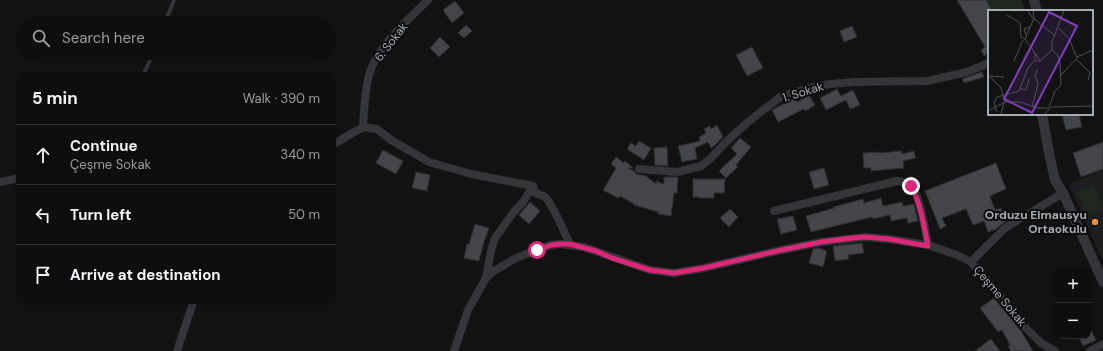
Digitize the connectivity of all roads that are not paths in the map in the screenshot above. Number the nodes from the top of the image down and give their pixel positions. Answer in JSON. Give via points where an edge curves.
{"nodes":[{"id":1,"x":174,"y":0,"type":"edge"},
{"id":2,"x":428,"y":0,"type":"edge"},
{"id":3,"x":1034,"y":0,"type":"edge"},
{"id":4,"x":1037,"y":10,"type":"edge"},
{"id":5,"x":168,"y":16,"type":"edge"},
{"id":6,"x":150,"y":60,"type":"edge"},
{"id":7,"x":988,"y":63,"type":"edge"},
{"id":8,"x":145,"y":72,"type":"edge"},
{"id":9,"x":1042,"y":115,"type":"edge"},
{"id":10,"x":363,"y":127,"type":"junction"},
{"id":11,"x":336,"y":142,"type":"edge"},
{"id":12,"x":640,"y":169,"type":"dead end"},
{"id":13,"x":16,"y":179,"type":"edge"},
{"id":14,"x":0,"y":182,"type":"edge"},
{"id":15,"x":533,"y":186,"type":"junction"},
{"id":16,"x":1063,"y":193,"type":"junction"},
{"id":17,"x":774,"y":211,"type":"dead end"},
{"id":18,"x":570,"y":244,"type":"junction"},
{"id":19,"x":928,"y":246,"type":"junction"},
{"id":20,"x":971,"y":262,"type":"junction"},
{"id":21,"x":486,"y":278,"type":"junction"},
{"id":22,"x":1103,"y":282,"type":"edge"},
{"id":23,"x":193,"y":304,"type":"edge"},
{"id":24,"x":1103,"y":344,"type":"edge"},
{"id":25,"x":177,"y":351,"type":"edge"},
{"id":26,"x":454,"y":351,"type":"edge"},
{"id":27,"x":1054,"y":351,"type":"edge"},
{"id":28,"x":1090,"y":351,"type":"edge"}],
"edges":[{"from":1,"to":5,"type":"lane"},
{"from":2,"to":10,"type":"street","name":"6. Sokak","via":[[386,45],[373,64],[367,86]]},
{"from":3,"to":4,"type":"street"},
{"from":6,"to":8,"type":"lane"},
{"from":7,"to":12,"type":"street","name":"1. Sokak","via":[[967,72],[927,81],[836,83],[806,89],[780,97],[748,122],[701,166],[677,172]]},
{"from":9,"to":16,"type":"street","via":[[1055,180]]},
{"from":10,"to":11,"type":"street"},
{"from":10,"to":15,"type":"street","via":[[377,129],[429,162],[471,174]]},
{"from":13,"to":14,"type":"street"},
{"from":15,"to":18,"type":"street","via":[[535,193],[547,198]]},
{"from":15,"to":21,"type":"street","via":[[495,238]]},
{"from":16,"to":20,"type":"street","via":[[1006,228]]},
{"from":16,"to":22,"type":"street"},
{"from":17,"to":19,"type":"street","via":[[897,181],[905,182],[911,186],[919,204]]},
{"from":18,"to":19,"type":"street","name":"Çeşme Sokak","via":[[650,270],[674,273],[821,242],[852,238],[889,239]]},
{"from":18,"to":21,"type":"street","name":"Çeşme Sokak","via":[[551,245],[537,250],[504,265]]},
{"from":19,"to":20,"type":"street","name":"Çeşme Sokak"},
{"from":20,"to":27,"type":"street","name":"Çeşme Sokak","via":[[1032,335]]},
{"from":21,"to":26,"type":"street","name":"Çeşme Sokak","via":[[468,310]]},
{"from":23,"to":25,"type":"street"},
{"from":24,"to":28,"type":"street"}]}
